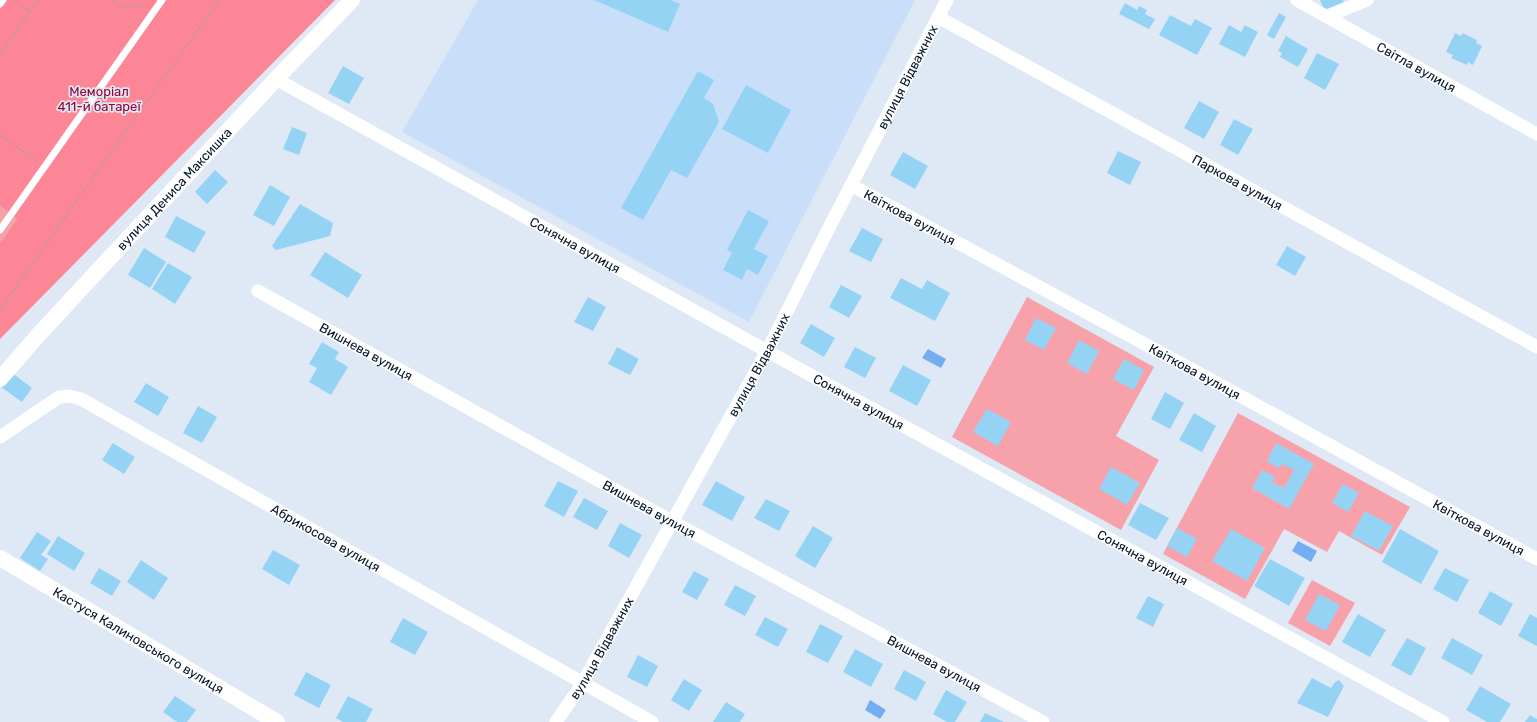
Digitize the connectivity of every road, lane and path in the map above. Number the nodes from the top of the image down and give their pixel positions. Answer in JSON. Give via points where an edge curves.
{"nodes":[{"id":1,"x":3,"y":0,"type":"edge"},
{"id":2,"x":12,"y":0,"type":"edge"},
{"id":3,"x":38,"y":0,"type":"edge"},
{"id":4,"x":114,"y":0,"type":"edge"},
{"id":5,"x":162,"y":0,"type":"edge"},
{"id":6,"x":219,"y":0,"type":"edge"},
{"id":7,"x":352,"y":0,"type":"edge"},
{"id":8,"x":947,"y":0,"type":"edge"},
{"id":9,"x":1297,"y":0,"type":"edge"},
{"id":10,"x":1366,"y":0,"type":"edge"},
{"id":11,"x":0,"y":4,"type":"edge"},
{"id":12,"x":158,"y":7,"type":"junction"},
{"id":13,"x":30,"y":12,"type":"junction"},
{"id":14,"x":1328,"y":16,"type":"junction"},
{"id":15,"x":938,"y":17,"type":"junction"},
{"id":16,"x":0,"y":53,"type":"edge"},
{"id":17,"x":276,"y":79,"type":"junction"},
{"id":18,"x":1537,"y":134,"type":"edge"},
{"id":19,"x":0,"y":136,"type":"edge"},
{"id":20,"x":45,"y":166,"type":"junction"},
{"id":21,"x":851,"y":185,"type":"junction"},
{"id":22,"x":0,"y":230,"type":"edge"},
{"id":23,"x":258,"y":291,"type":"dead end"},
{"id":24,"x":0,"y":309,"type":"edge"},
{"id":25,"x":1537,"y":347,"type":"edge"},
{"id":26,"x":767,"y":351,"type":"junction"},
{"id":27,"x":0,"y":379,"type":"edge"},
{"id":28,"x":0,"y":437,"type":"edge"},
{"id":29,"x":673,"y":522,"type":"junction"},
{"id":30,"x":0,"y":558,"type":"edge"},
{"id":31,"x":1537,"y":559,"type":"edge"},
{"id":32,"x":582,"y":684,"type":"junction"},
{"id":33,"x":277,"y":722,"type":"edge"},
{"id":34,"x":556,"y":722,"type":"edge"},
{"id":35,"x":652,"y":722,"type":"edge"},
{"id":36,"x":1043,"y":722,"type":"edge"},
{"id":37,"x":1444,"y":722,"type":"edge"}],
"edges":[{"from":1,"to":11,"type":"lane"},
{"from":2,"to":13,"type":"path"},
{"from":3,"to":13,"type":"path"},
{"from":4,"to":12,"type":"path","via":[[120,6]]},
{"from":5,"to":12,"type":"lane"},
{"from":6,"to":24,"type":"path"},
{"from":7,"to":17,"type":"street","name":"вулиця Дениса Максишка"},
{"from":8,"to":15,"type":"street","name":"вулиця Відважних"},
{"from":9,"to":14,"type":"street","name":"Світла вулиця"},
{"from":10,"to":14,"type":"street"},
{"from":12,"to":20,"type":"lane"},
{"from":13,"to":16,"type":"path"},
{"from":14,"to":18,"type":"street","name":"Світла вулиця"},
{"from":15,"to":21,"type":"street","name":"вулиця Відважних"},
{"from":15,"to":25,"type":"street","name":"Паркова вулиця"},
{"from":17,"to":26,"type":"street","name":"Сонячна вулиця"},
{"from":17,"to":27,"type":"street","name":"вулиця Дениса Максишка","via":[[40,332]]},
{"from":19,"to":20,"type":"path"},
{"from":20,"to":22,"type":"lane"},
{"from":21,"to":26,"type":"street","name":"вулиця Відважних"},
{"from":21,"to":31,"type":"street","name":"Квіткова вулиця"},
{"from":23,"to":29,"type":"street","name":"Вишнева вулиця"},
{"from":26,"to":29,"type":"street","name":"вулиця Відважних"},
{"from":26,"to":37,"type":"street","name":"Сонячна вулиця"},
{"from":28,"to":32,"type":"street","name":"Абрикосова вулиця","via":[[59,397],[81,399]]},
{"from":29,"to":32,"type":"street","name":"вулиця Відважних"},
{"from":29,"to":36,"type":"street","name":"Вишнева вулиця"},
{"from":30,"to":33,"type":"street","name":"Кастуся Калиновського вулиця"},
{"from":32,"to":34,"type":"street","name":"вулиця Відважних"},
{"from":32,"to":35,"type":"street","name":"Абрикосова вулиця"}]}
